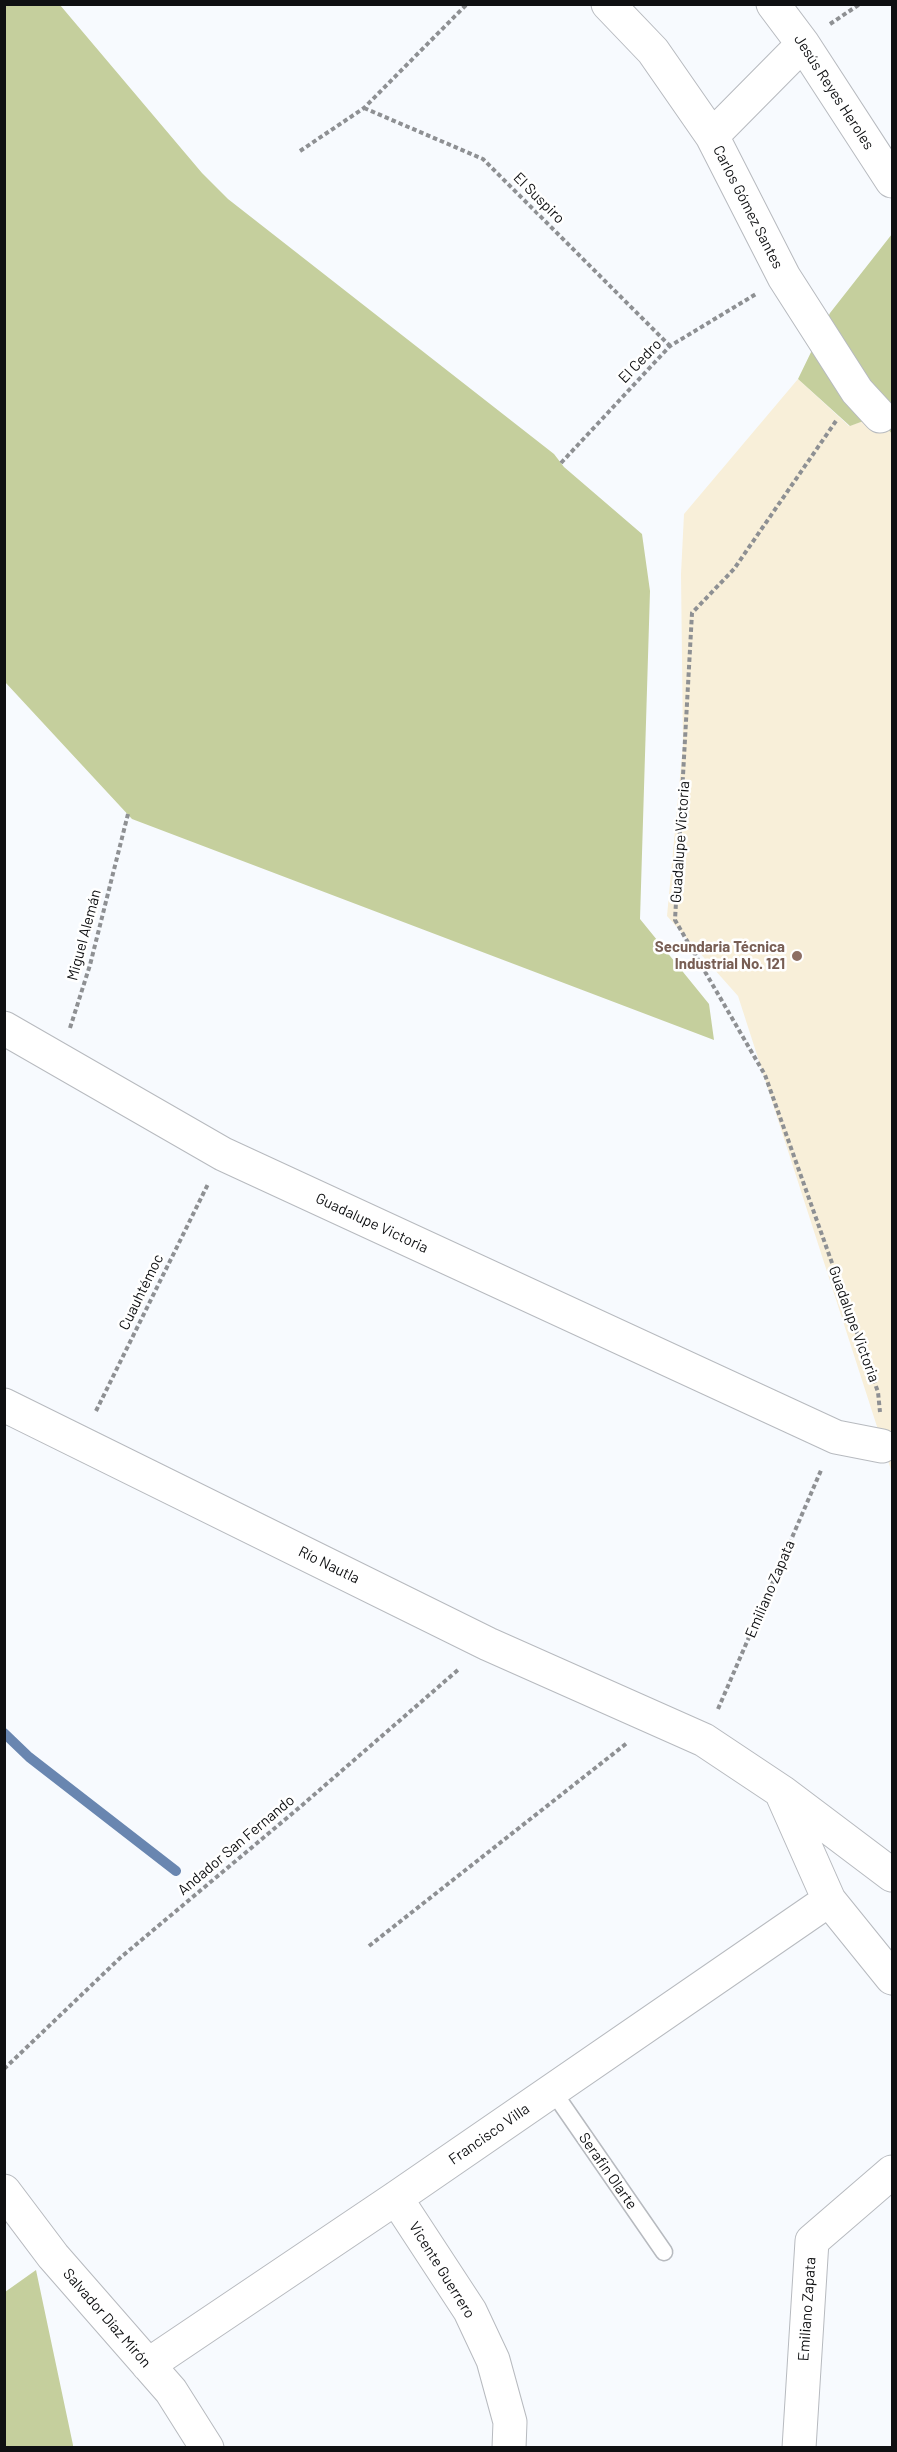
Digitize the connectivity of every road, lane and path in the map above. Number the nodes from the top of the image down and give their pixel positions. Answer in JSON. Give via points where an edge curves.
{"nodes":[{"id":1,"x":467,"y":4,"type":"edge"},
{"id":2,"x":608,"y":4,"type":"edge"},
{"id":3,"x":773,"y":4,"type":"edge"},
{"id":4,"x":803,"y":44,"type":"junction"},
{"id":5,"x":364,"y":108,"type":"junction"},
{"id":6,"x":712,"y":136,"type":"junction"},
{"id":7,"x":300,"y":151,"type":"dead end"},
{"id":8,"x":892,"y":181,"type":"edge"},
{"id":9,"x":784,"y":277,"type":"junction"},
{"id":10,"x":670,"y":346,"type":"junction"},
{"id":11,"x":857,"y":391,"type":"junction"},
{"id":12,"x":880,"y":416,"type":"dead end"},
{"id":13,"x":561,"y":463,"type":"dead end"},
{"id":14,"x":128,"y":814,"type":"dead end"},
{"id":15,"x":4,"y":1028,"type":"edge"},
{"id":16,"x":60,"y":1061,"type":"junction"},
{"id":17,"x":223,"y":1154,"type":"junction"},
{"id":18,"x":4,"y":1405,"type":"edge"},
{"id":19,"x":836,"y":1437,"type":"junction"},
{"id":20,"x":81,"y":1442,"type":"junction"},
{"id":21,"x":882,"y":1446,"type":"joint"},
{"id":22,"x":488,"y":1644,"type":"junction"},
{"id":23,"x":656,"y":1720,"type":"junction"},
{"id":24,"x":704,"y":1740,"type":"junction"},
{"id":25,"x":782,"y":1792,"type":"junction"},
{"id":26,"x":892,"y":1875,"type":"edge"},
{"id":27,"x":829,"y":1900,"type":"junction"},
{"id":28,"x":369,"y":1946,"type":"dead end"},
{"id":29,"x":892,"y":1978,"type":"edge"},
{"id":30,"x":4,"y":2069,"type":"edge"},
{"id":31,"x":552,"y":2091,"type":"junction"},
{"id":32,"x":892,"y":2172,"type":"edge"},
{"id":33,"x":4,"y":2192,"type":"edge"},
{"id":34,"x":396,"y":2198,"type":"junction"},
{"id":35,"x":664,"y":2252,"type":"dead end"},
{"id":36,"x":148,"y":2365,"type":"junction"},
{"id":37,"x":207,"y":2448,"type":"edge"},
{"id":38,"x":509,"y":2448,"type":"edge"},
{"id":39,"x":799,"y":2448,"type":"edge"}],
"edges":[{"from":1,"to":5,"type":"path"},
{"from":2,"to":6,"type":"street","name":"Carlos Gómez Santes","via":[[653,51]]},
{"from":3,"to":4,"type":"street","name":"Jesús Reyes Heroles"},
{"from":4,"to":6,"type":"street"},
{"from":4,"to":8,"type":"street","name":"Jesús Reyes Heroles"},
{"from":5,"to":7,"type":"path"},
{"from":5,"to":10,"type":"path","name":"El Suspiro","via":[[483,159]]},
{"from":6,"to":9,"type":"street","name":"Carlos Gómez Santes"},
{"from":9,"to":10,"type":"path","name":"El Cedro"},
{"from":9,"to":11,"type":"street","name":"Carlos Gómez Santes"},
{"from":10,"to":13,"type":"path","name":"El Cedro"},
{"from":11,"to":12,"type":"street","name":"Carlos Gómez Santes"},
{"from":11,"to":21,"type":"path","name":"Guadalupe Victoria","via":[[734,569],[692,613],[675,920],[765,1075],[878,1392]]},
{"from":14,"to":16,"type":"path","name":"Miguel Alemán","via":[[90,965]]},
{"from":15,"to":16,"type":"street","name":"Guadalupe Victoria"},
{"from":16,"to":17,"type":"street","name":"Guadalupe Victoria"},
{"from":17,"to":19,"type":"street","name":"Guadalupe Victoria"},
{"from":17,"to":20,"type":"path","name":"Cuauhtémoc"},
{"from":18,"to":20,"type":"street","name":"Río Nautla"},
{"from":19,"to":21,"type":"street","name":"Guadalupe Victoria"},
{"from":19,"to":24,"type":"path","name":"Emiliano Zapata"},
{"from":20,"to":22,"type":"street","name":"Río Nautla"},
{"from":22,"to":23,"type":"street","name":"Río Nautla"},
{"from":22,"to":30,"type":"path","name":"Andador San Fernando","via":[[120,1958]]},
{"from":23,"to":24,"type":"street","name":"Río Nautla"},
{"from":23,"to":28,"type":"path"},
{"from":24,"to":25,"type":"street","name":"Río Nautla"},
{"from":25,"to":26,"type":"street","name":"Río Nautla"},
{"from":25,"to":27,"type":"street"},
{"from":27,"to":29,"type":"street"},
{"from":27,"to":31,"type":"street","name":"Francisco Villa"},
{"from":31,"to":34,"type":"street","name":"Francisco Villa"},
{"from":31,"to":35,"type":"lane","name":"Serafin Olarte"},
{"from":32,"to":39,"type":"street","name":"Emiliano Zapata","via":[[812,2241]]},
{"from":33,"to":36,"type":"street","name":"Salvador Díaz Mirón","via":[[53,2256]]},
{"from":34,"to":36,"type":"street","name":"Francisco Villa"},
{"from":34,"to":38,"type":"street","name":"Vicente Guerrero","via":[[470,2311],[493,2360],[510,2422]]},
{"from":36,"to":37,"type":"street","name":"Salvador Díaz Mirón","via":[[171,2391]]}]}
